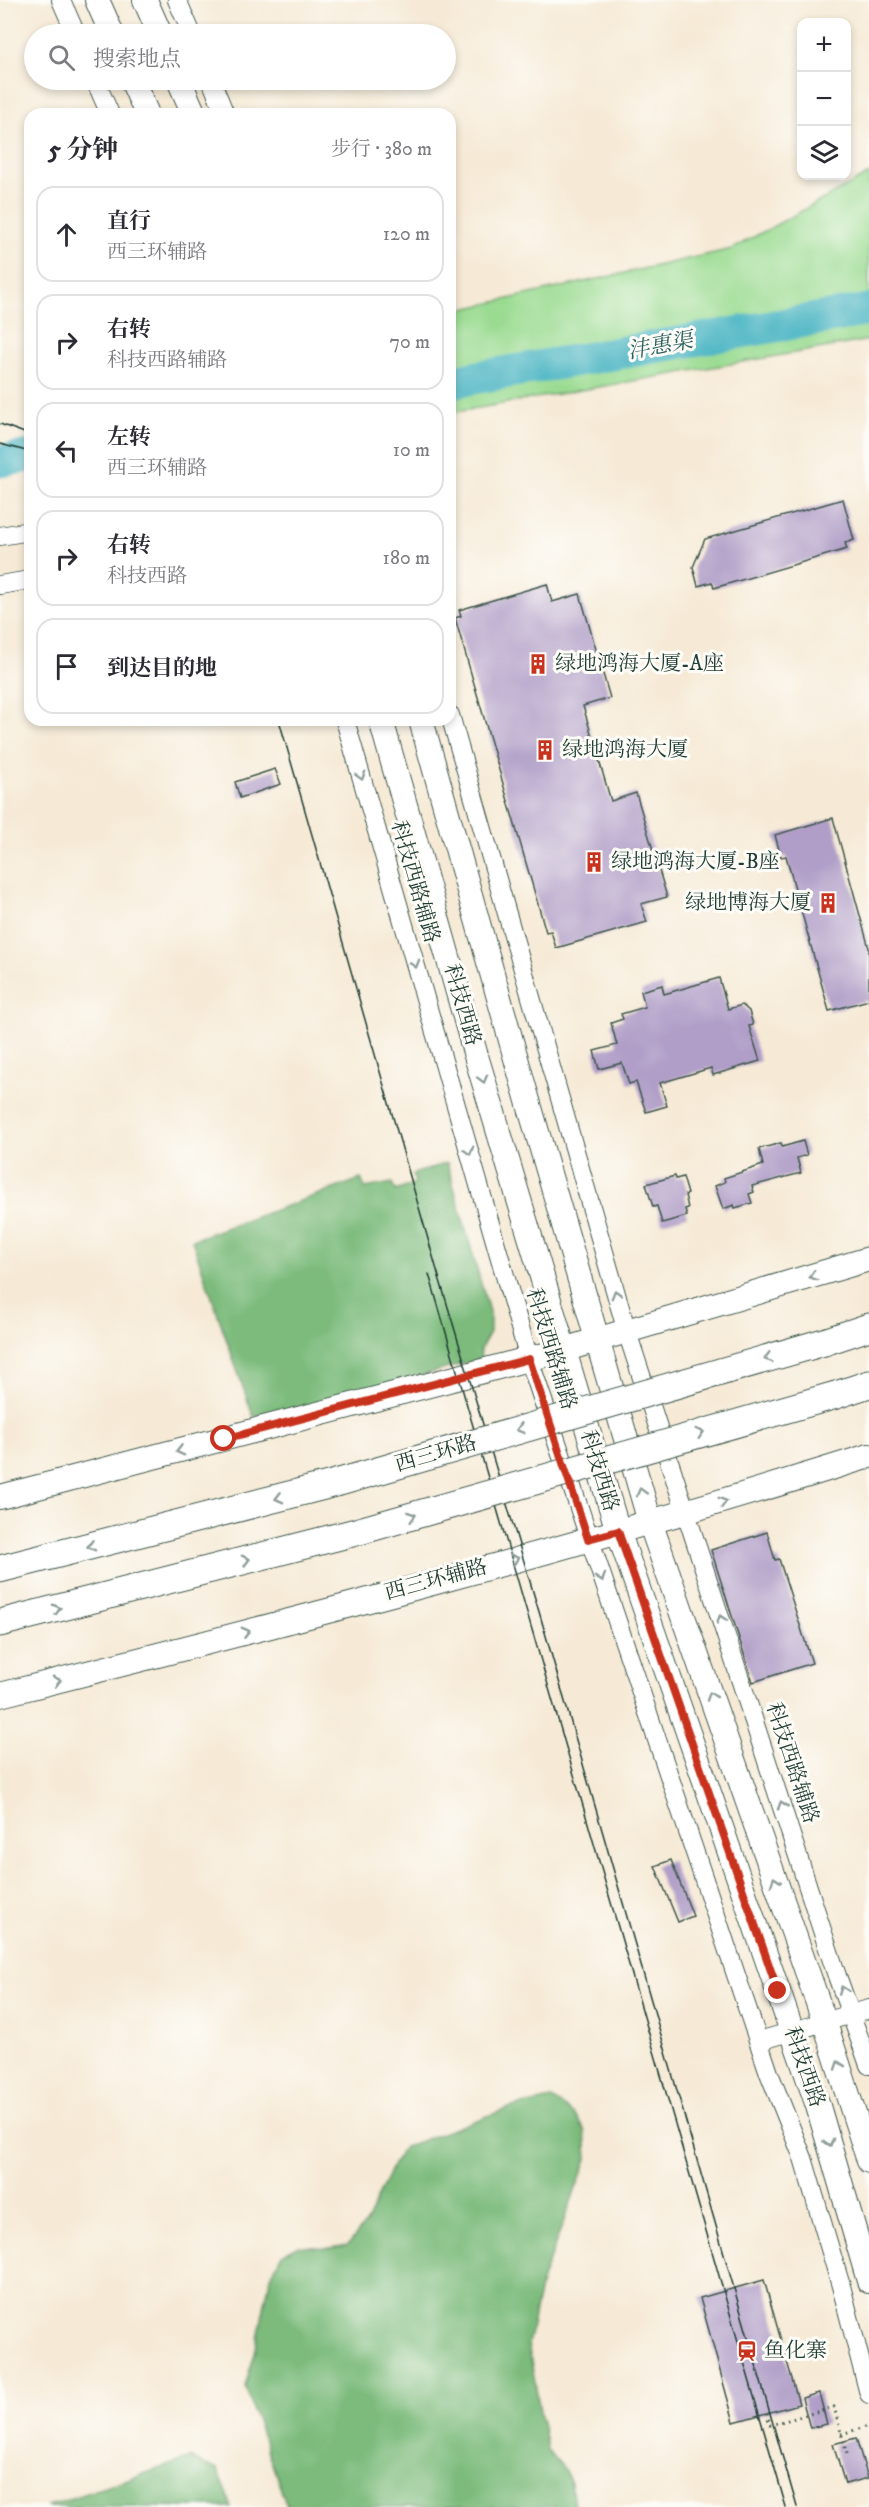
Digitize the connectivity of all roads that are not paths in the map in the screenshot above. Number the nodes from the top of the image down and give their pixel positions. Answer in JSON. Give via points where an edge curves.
{"nodes":[{"id":1,"x":61,"y":0,"type":"edge"},
{"id":2,"x":97,"y":0,"type":"edge"},
{"id":3,"x":145,"y":0,"type":"edge"},
{"id":4,"x":177,"y":0,"type":"edge"},
{"id":5,"x":72,"y":24,"type":"edge"},
{"id":6,"x":108,"y":24,"type":"edge"},
{"id":7,"x":156,"y":24,"type":"edge"},
{"id":8,"x":188,"y":24,"type":"edge"},
{"id":9,"x":99,"y":90,"type":"edge"},
{"id":10,"x":136,"y":90,"type":"edge"},
{"id":11,"x":183,"y":90,"type":"edge"},
{"id":12,"x":215,"y":90,"type":"edge"},
{"id":13,"x":107,"y":108,"type":"edge"},
{"id":14,"x":144,"y":108,"type":"edge"},
{"id":15,"x":191,"y":108,"type":"edge"},
{"id":16,"x":223,"y":108,"type":"edge"},
{"id":17,"x":24,"y":532,"type":"edge"},
{"id":18,"x":0,"y":536,"type":"edge"},
{"id":19,"x":24,"y":581,"type":"edge"},
{"id":20,"x":0,"y":585,"type":"edge"},
{"id":21,"x":347,"y":726,"type":"edge"},
{"id":22,"x":383,"y":726,"type":"edge"},
{"id":23,"x":423,"y":726,"type":"edge"},
{"id":24,"x":453,"y":726,"type":"edge"},
{"id":25,"x":869,"y":1259,"type":"edge"},
{"id":26,"x":869,"y":1328,"type":"edge"},
{"id":27,"x":627,"y":1332,"type":"junction"},
{"id":28,"x":598,"y":1340,"type":"junction"},
{"id":29,"x":563,"y":1350,"type":"junction"},
{"id":30,"x":529,"y":1359,"type":"junction"},
{"id":31,"x":869,"y":1384,"type":"edge"},
{"id":32,"x":869,"y":1456,"type":"edge"},
{"id":33,"x":0,"y":1497,"type":"edge"},
{"id":34,"x":686,"y":1512,"type":"junction"},
{"id":35,"x":650,"y":1522,"type":"junction"},
{"id":36,"x":618,"y":1531,"type":"junction"},
{"id":37,"x":588,"y":1539,"type":"junction"},
{"id":38,"x":0,"y":1569,"type":"edge"},
{"id":39,"x":0,"y":1623,"type":"edge"},
{"id":40,"x":0,"y":1695,"type":"edge"},
{"id":41,"x":861,"y":2012,"type":"edge"},
{"id":42,"x":825,"y":2023,"type":"junction"},
{"id":43,"x":792,"y":2032,"type":"junction"},
{"id":44,"x":759,"y":2042,"type":"junction"},
{"id":45,"x":869,"y":2065,"type":"edge"},
{"id":46,"x":869,"y":2161,"type":"edge"},
{"id":47,"x":869,"y":2281,"type":"edge"},
{"id":48,"x":869,"y":2394,"type":"edge"}],
"edges":[{"from":1,"to":5,"type":"street"},
{"from":2,"to":6,"type":"main road"},
{"from":3,"to":7,"type":"main road"},
{"from":4,"to":8,"type":"street"},
{"from":9,"to":13,"type":"street"},
{"from":10,"to":14,"type":"main road"},
{"from":11,"to":15,"type":"main road"},
{"from":12,"to":16,"type":"street"},
{"from":17,"to":18,"type":"street"},
{"from":19,"to":20,"type":"street"},
{"from":21,"to":30,"type":"street","name":"科技西路辅路","one_way":true},
{"from":22,"to":29,"type":"main road","name":"科技西路","one_way":true},
{"from":23,"to":28,"type":"main road","name":"科技西路"},
{"from":27,"to":24,"type":"street","name":"科技西路辅路","one_way":true},
{"from":25,"to":27,"type":"main road","one_way":true},
{"from":26,"to":38,"type":"highway","name":"西三环路","one_way":true,"bridge":true,"via":[[336,1483]]},
{"from":27,"to":28,"type":"main road"},
{"from":27,"to":34,"type":"street","name":"科技西路辅路"},
{"from":28,"to":29,"type":"main road"},
{"from":35,"to":28,"type":"main road","name":"科技西路","one_way":true},
{"from":29,"to":30,"type":"main road"},
{"from":29,"to":36,"type":"main road","name":"科技西路"},
{"from":30,"to":33,"type":"main road","one_way":true},
{"from":30,"to":37,"type":"street","name":"科技西路辅路"},
{"from":39,"to":31,"type":"highway","one_way":true,"bridge":true,"via":[[356,1532]]},
{"from":34,"to":32,"type":"main road","name":"西三环辅路","one_way":true},
{"from":34,"to":35,"type":"main road","name":"西三环辅路"},
{"from":41,"to":34,"type":"street","name":"科技西路辅路","one_way":true,"via":[[829,1951]]},
{"from":35,"to":36,"type":"main road","name":"西三环辅路"},
{"from":42,"to":35,"type":"main road","name":"科技西路","one_way":true},
{"from":36,"to":37,"type":"main road","name":"西三环辅路"},
{"from":36,"to":43,"type":"main road","name":"科技西路"},
{"from":40,"to":37,"type":"main road","name":"西三环辅路","one_way":true},
{"from":37,"to":44,"type":"street","name":"科技西路辅路","one_way":true},
{"from":41,"to":42,"type":"street"},
{"from":41,"to":45,"type":"street","name":"科技西路辅路"},
{"from":42,"to":43,"type":"street"},
{"from":46,"to":42,"type":"main road","name":"科技西路","one_way":true},
{"from":43,"to":44,"type":"street"},
{"from":43,"to":47,"type":"main road","name":"科技西路","one_way":true},
{"from":44,"to":48,"type":"street","name":"科技西路辅路","via":[[802,2158]]}]}
